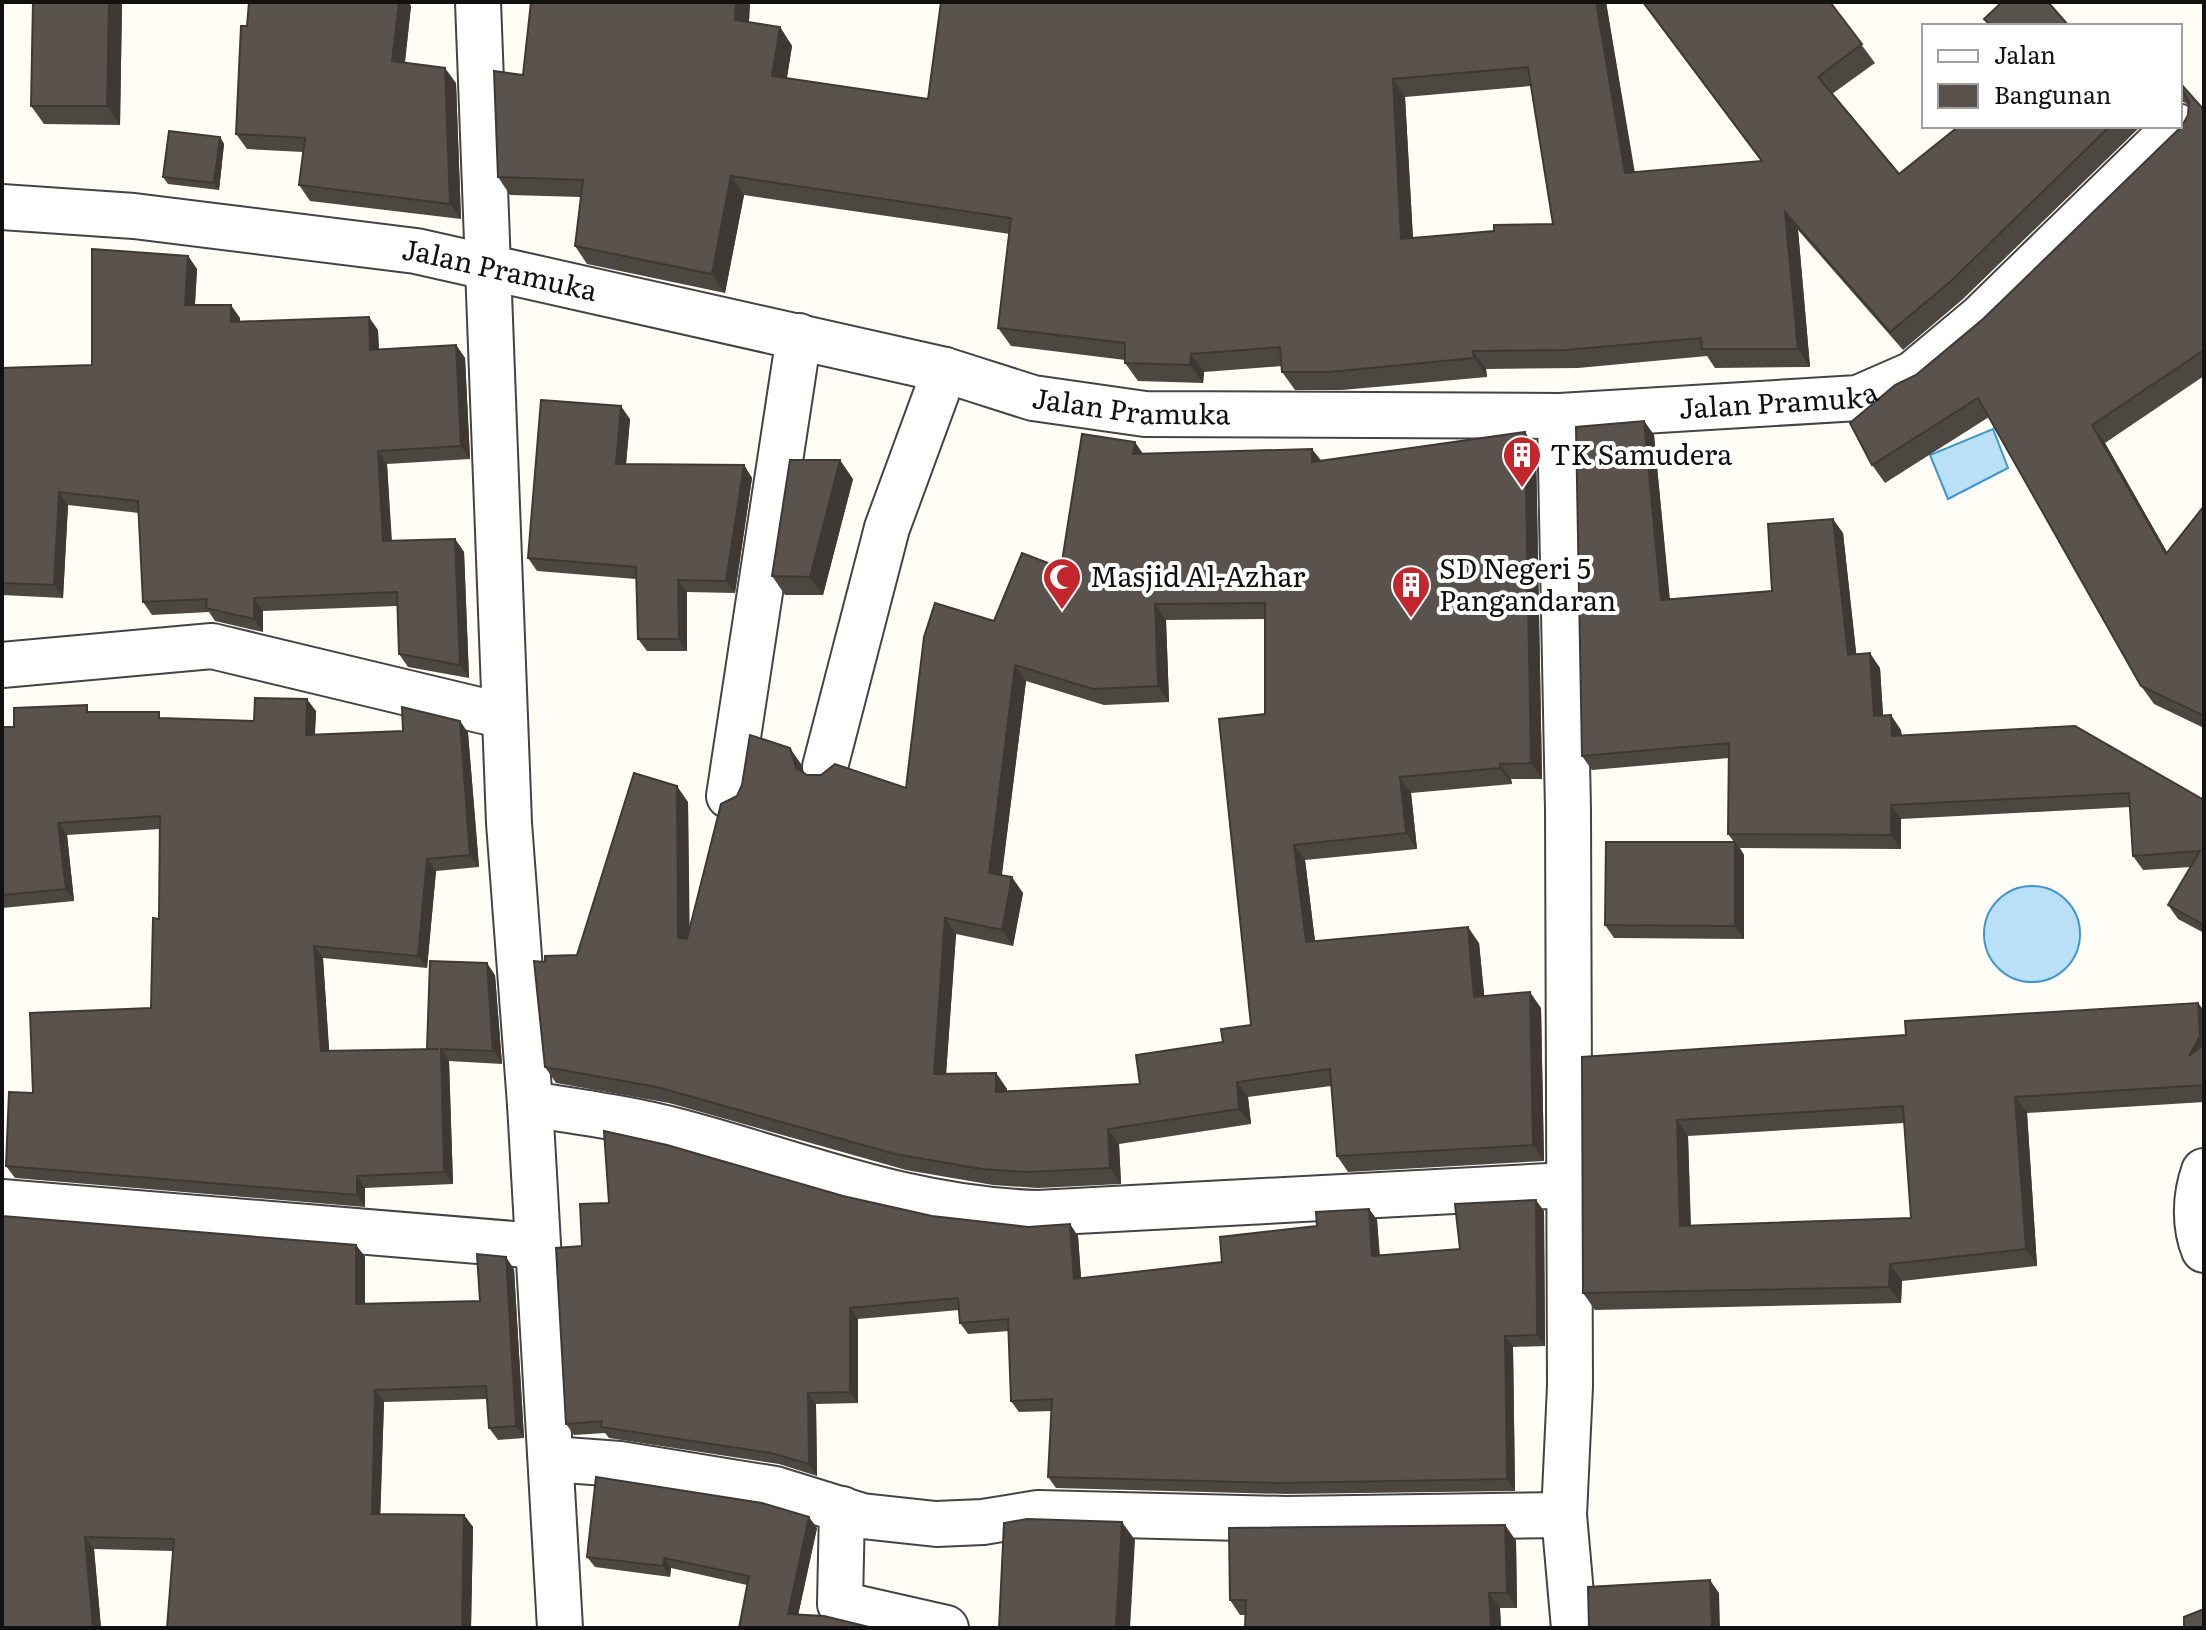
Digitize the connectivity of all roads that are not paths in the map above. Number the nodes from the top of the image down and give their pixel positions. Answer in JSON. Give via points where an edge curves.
{"nodes":[{"id":1,"x":478,"y":2,"type":"edge"},
{"id":2,"x":2204,"y":99,"type":"edge"},
{"id":3,"x":2182,"y":120,"type":"edge"},
{"id":4,"x":2174,"y":128,"type":"edge"},
{"id":5,"x":2,"y":207,"type":"edge"},
{"id":6,"x":486,"y":266,"type":"junction"},
{"id":7,"x":799,"y":336,"type":"junction"},
{"id":8,"x":945,"y":370,"type":"junction"},
{"id":9,"x":1560,"y":416,"type":"junction"},
{"id":10,"x":2,"y":665,"type":"edge"},
{"id":11,"x":504,"y":716,"type":"junction"},
{"id":12,"x":825,"y":767,"type":"edge"},
{"id":13,"x":729,"y":796,"type":"edge"},
{"id":14,"x":530,"y":1104,"type":"junction"},
{"id":15,"x":2204,"y":1171,"type":"edge"},
{"id":16,"x":1568,"y":1185,"type":"junction"},
{"id":17,"x":2,"y":1202,"type":"edge"},
{"id":18,"x":538,"y":1246,"type":"junction"},
{"id":19,"x":2204,"y":1250,"type":"edge"},
{"id":20,"x":551,"y":1459,"type":"junction"},
{"id":21,"x":842,"y":1509,"type":"junction"},
{"id":22,"x":1564,"y":1515,"type":"junction"},
{"id":23,"x":560,"y":1628,"type":"edge"},
{"id":24,"x":946,"y":1628,"type":"edge"},
{"id":25,"x":1574,"y":1628,"type":"edge"}],
"edges":[{"from":1,"to":6,"type":"street"},
{"from":2,"to":3,"type":"street","name":"Jalan Pramuka"},
{"from":4,"to":9,"type":"street","name":"Jalan Pramuka","via":[[1980,318],[1913,374],[1858,398]]},
{"from":5,"to":6,"type":"street","name":"Jalan Pramuka","via":[[134,216],[416,251]]},
{"from":6,"to":7,"type":"street","name":"Jalan Pramuka"},
{"from":6,"to":11,"type":"street"},
{"from":7,"to":8,"type":"street","name":"Jalan Pramuka"},
{"from":7,"to":13,"type":"street"},
{"from":8,"to":9,"type":"street","name":"Jalan Pramuka","via":[[1033,398],[1145,414]]},
{"from":8,"to":12,"type":"street","via":[[887,528]]},
{"from":9,"to":16,"type":"street"},
{"from":10,"to":11,"type":"street","via":[[212,646]]},
{"from":11,"to":14,"type":"street"},
{"from":14,"to":16,"type":"street","via":[[682,1132],[922,1202],[1000,1212]]},
{"from":14,"to":18,"type":"street"},
{"from":15,"to":19,"type":"street","via":[[2196,1232]]},
{"from":16,"to":22,"type":"street","via":[[1570,1386]]},
{"from":17,"to":18,"type":"street"},
{"from":18,"to":20,"type":"street"},
{"from":20,"to":21,"type":"street","via":[[620,1464],[775,1489]]},
{"from":20,"to":23,"type":"street"},
{"from":21,"to":22,"type":"street","via":[[936,1524],[1038,1513],[1286,1519]]},
{"from":21,"to":24,"type":"street","via":[[840,1604]]},
{"from":22,"to":25,"type":"street"}]}
